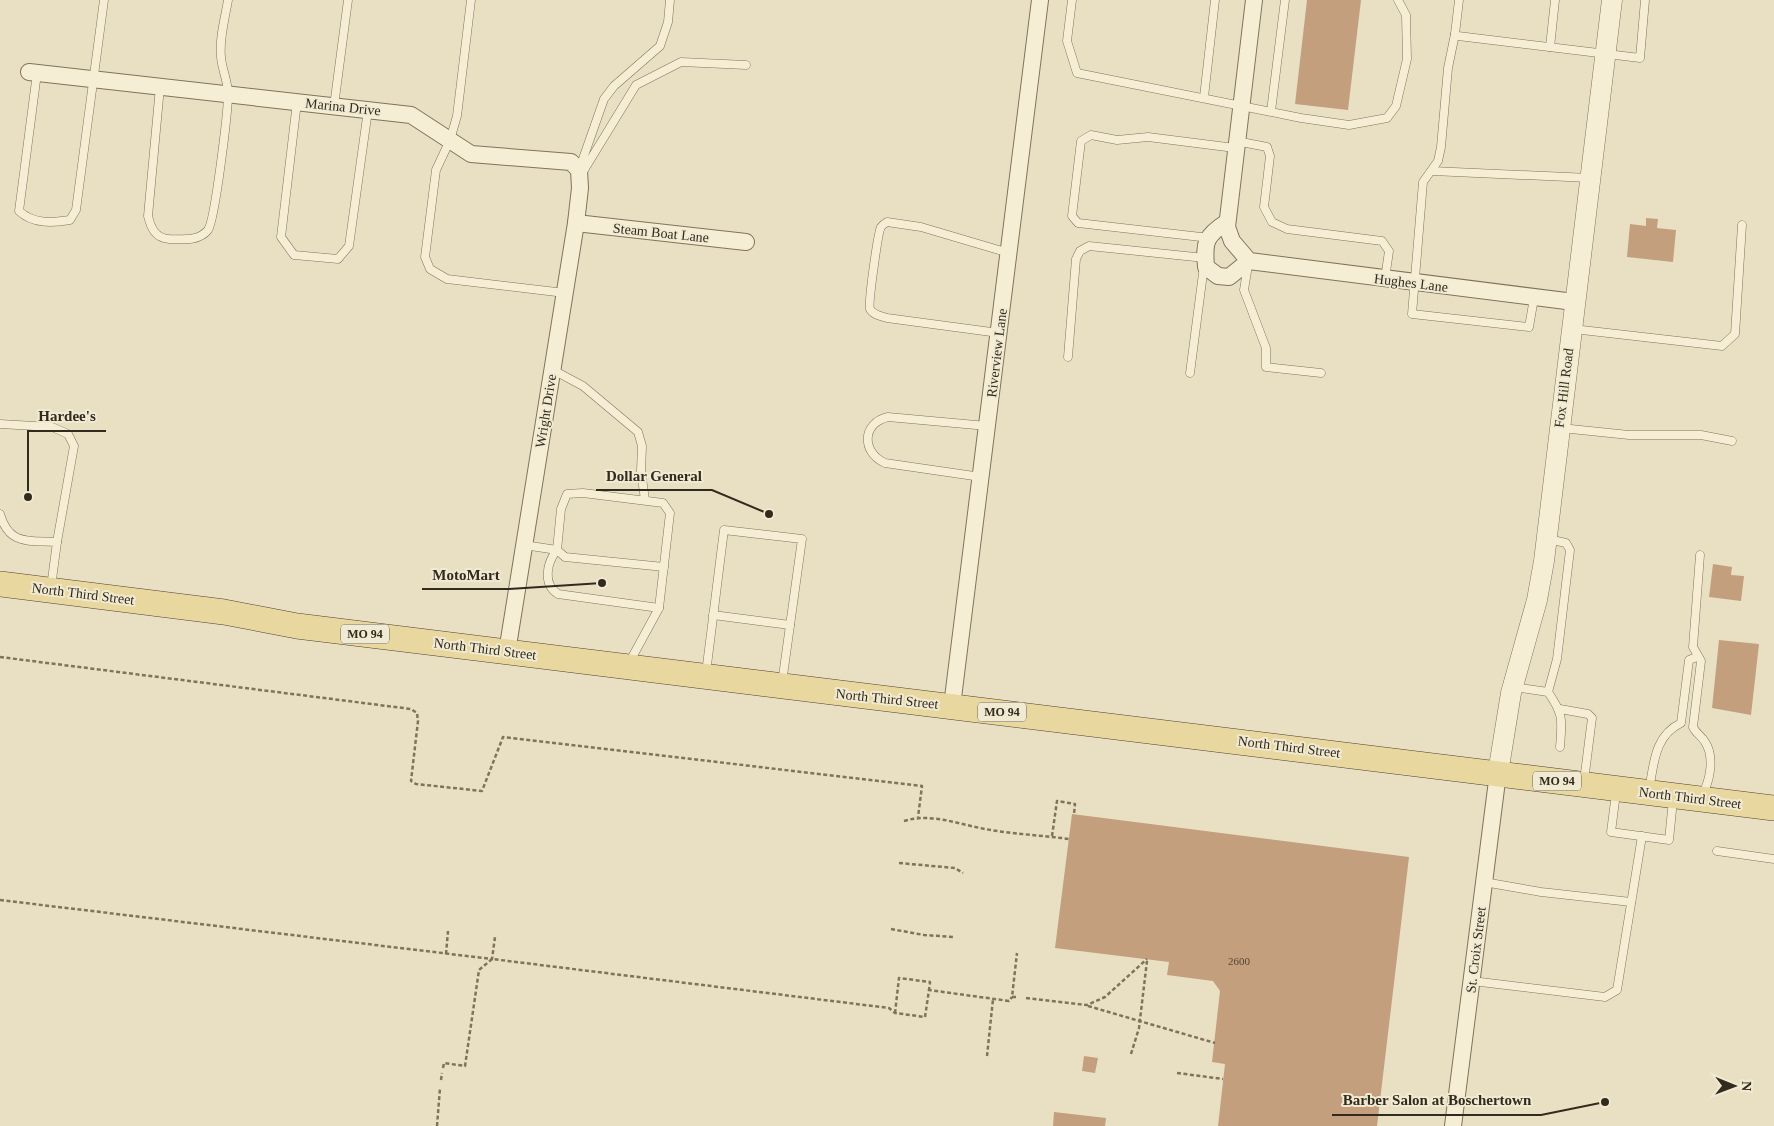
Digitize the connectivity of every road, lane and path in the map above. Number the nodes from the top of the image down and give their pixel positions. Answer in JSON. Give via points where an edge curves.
{"nodes":[{"id":1,"x":104,"y":0,"type":"edge"},
{"id":2,"x":228,"y":0,"type":"edge"},
{"id":3,"x":348,"y":0,"type":"edge"},
{"id":4,"x":471,"y":0,"type":"edge"},
{"id":5,"x":670,"y":0,"type":"edge"},
{"id":6,"x":1040,"y":0,"type":"edge"},
{"id":7,"x":1072,"y":0,"type":"edge"},
{"id":8,"x":1215,"y":0,"type":"edge"},
{"id":9,"x":1254,"y":0,"type":"edge"},
{"id":10,"x":1285,"y":0,"type":"edge"},
{"id":11,"x":1398,"y":0,"type":"edge"},
{"id":12,"x":1459,"y":0,"type":"edge"},
{"id":13,"x":1555,"y":0,"type":"edge"},
{"id":14,"x":1612,"y":0,"type":"edge"},
{"id":15,"x":1646,"y":0,"type":"edge"},
{"id":16,"x":1455,"y":34,"type":"junction"},
{"id":17,"x":1550,"y":47,"type":"junction"},
{"id":18,"x":1605,"y":54,"type":"junction"},
{"id":19,"x":746,"y":65,"type":"dead end"},
{"id":20,"x":33,"y":72,"type":"joint"},
{"id":21,"x":94,"y":79,"type":"junction"},
{"id":22,"x":160,"y":87,"type":"junction"},
{"id":23,"x":228,"y":94,"type":"junction"},
{"id":24,"x":1204,"y":97,"type":"junction"},
{"id":25,"x":297,"y":102,"type":"junction"},
{"id":26,"x":1241,"y":104,"type":"junction"},
{"id":27,"x":334,"y":106,"type":"junction"},
{"id":28,"x":368,"y":110,"type":"junction"},
{"id":29,"x":1271,"y":111,"type":"junction"},
{"id":30,"x":450,"y":140,"type":"junction"},
{"id":31,"x":1236,"y":144,"type":"junction"},
{"id":32,"x":1432,"y":171,"type":"junction"},
{"id":33,"x":580,"y":173,"type":"junction"},
{"id":34,"x":1590,"y":178,"type":"junction"},
{"id":35,"x":1227,"y":222,"type":"junction"},
{"id":36,"x":576,"y":223,"type":"junction"},
{"id":37,"x":1742,"y":225,"type":"dead end"},
{"id":38,"x":1210,"y":238,"type":"junction"},
{"id":39,"x":746,"y":242,"type":"dead end"},
{"id":40,"x":1009,"y":253,"type":"junction"},
{"id":41,"x":1205,"y":258,"type":"junction"},
{"id":42,"x":1249,"y":261,"type":"junction"},
{"id":43,"x":1385,"y":279,"type":"junction"},
{"id":44,"x":1415,"y":283,"type":"junction"},
{"id":45,"x":565,"y":293,"type":"junction"},
{"id":46,"x":1534,"y":298,"type":"junction"},
{"id":47,"x":1574,"y":302,"type":"junction"},
{"id":48,"x":1571,"y":329,"type":"junction"},
{"id":49,"x":999,"y":333,"type":"junction"},
{"id":50,"x":1068,"y":357,"type":"dead end"},
{"id":51,"x":552,"y":370,"type":"junction"},
{"id":52,"x":1190,"y":373,"type":"dead end"},
{"id":53,"x":1321,"y":373,"type":"dead end"},
{"id":54,"x":0,"y":425,"type":"edge"},
{"id":55,"x":987,"y":426,"type":"junction"},
{"id":56,"x":1559,"y":428,"type":"junction"},
{"id":57,"x":1732,"y":441,"type":"dead end"},
{"id":58,"x":981,"y":477,"type":"junction"},
{"id":59,"x":646,"y":500,"type":"junction"},
{"id":60,"x":0,"y":514,"type":"edge"},
{"id":61,"x":1546,"y":539,"type":"junction"},
{"id":62,"x":58,"y":542,"type":"junction"},
{"id":63,"x":524,"y":545,"type":"junction"},
{"id":64,"x":556,"y":550,"type":"junction"},
{"id":65,"x":1700,"y":556,"type":"dead end"},
{"id":66,"x":664,"y":567,"type":"junction"},
{"id":67,"x":0,"y":584,"type":"edge"},
{"id":68,"x":51,"y":591,"type":"junction"},
{"id":69,"x":659,"y":608,"type":"junction"},
{"id":70,"x":713,"y":615,"type":"junction"},
{"id":71,"x":790,"y":625,"type":"junction"},
{"id":72,"x":507,"y":652,"type":"junction"},
{"id":73,"x":0,"y":657,"type":"edge"},
{"id":74,"x":1697,"y":657,"type":"junction"},
{"id":75,"x":627,"y":667,"type":"junction"},
{"id":76,"x":705,"y":678,"type":"junction"},
{"id":77,"x":782,"y":687,"type":"junction"},
{"id":78,"x":1512,"y":687,"type":"junction"},
{"id":79,"x":1548,"y":692,"type":"junction"},
{"id":80,"x":952,"y":706,"type":"junction"},
{"id":81,"x":1560,"y":709,"type":"junction"},
{"id":82,"x":1560,"y":747,"type":"dead end"},
{"id":83,"x":1498,"y":773,"type":"junction"},
{"id":84,"x":1583,"y":784,"type":"junction"},
{"id":85,"x":1617,"y":788,"type":"junction"},
{"id":86,"x":1648,"y":792,"type":"junction"},
{"id":87,"x":1673,"y":796,"type":"junction"},
{"id":88,"x":1700,"y":799,"type":"junction"},
{"id":89,"x":1774,"y":808,"type":"edge"},
{"id":90,"x":1074,"y":814,"type":"dead end"},
{"id":91,"x":918,"y":817,"type":"junction"},
{"id":92,"x":904,"y":821,"type":"dead end"},
{"id":93,"x":1052,"y":836,"type":"junction"},
{"id":94,"x":1642,"y":836,"type":"junction"},
{"id":95,"x":1069,"y":839,"type":"dead end"},
{"id":96,"x":1717,"y":851,"type":"dead end"},
{"id":97,"x":1774,"y":859,"type":"edge"},
{"id":98,"x":899,"y":863,"type":"dead end"},
{"id":99,"x":963,"y":873,"type":"dead end"},
{"id":100,"x":1484,"y":882,"type":"junction"},
{"id":101,"x":0,"y":900,"type":"edge"},
{"id":102,"x":1631,"y":902,"type":"junction"},
{"id":103,"x":892,"y":929,"type":"dead end"},
{"id":104,"x":448,"y":931,"type":"dead end"},
{"id":105,"x":495,"y":937,"type":"dead end"},
{"id":106,"x":954,"y":937,"type":"dead end"},
{"id":107,"x":1017,"y":953,"type":"dead end"},
{"id":108,"x":446,"y":954,"type":"junction"},
{"id":109,"x":492,"y":959,"type":"junction"},
{"id":110,"x":1472,"y":981,"type":"junction"},
{"id":111,"x":929,"y":990,"type":"junction"},
{"id":112,"x":993,"y":998,"type":"junction"},
{"id":113,"x":1026,"y":998,"type":"dead end"},
{"id":114,"x":1087,"y":1005,"type":"junction"},
{"id":115,"x":895,"y":1013,"type":"junction"},
{"id":116,"x":1139,"y":1020,"type":"junction"},
{"id":117,"x":1215,"y":1043,"type":"dead end"},
{"id":118,"x":1131,"y":1054,"type":"dead end"},
{"id":119,"x":987,"y":1056,"type":"dead end"},
{"id":120,"x":443,"y":1068,"type":"dead end"},
{"id":121,"x":442,"y":1073,"type":"dead end"},
{"id":122,"x":1177,"y":1073,"type":"dead end"},
{"id":123,"x":1223,"y":1079,"type":"dead end"},
{"id":124,"x":441,"y":1080,"type":"dead end"},
{"id":125,"x":440,"y":1088,"type":"dead end"},
{"id":126,"x":437,"y":1126,"type":"edge"},
{"id":127,"x":1453,"y":1126,"type":"edge"}],
"edges":[{"from":1,"to":21,"type":"lane"},
{"from":2,"to":23,"type":"lane","via":[[221,58]]},
{"from":3,"to":27,"type":"lane"},
{"from":4,"to":30,"type":"lane","via":[[457,116]]},
{"from":5,"to":33,"type":"lane","via":[[668,22],[660,46],[614,86],[604,99]]},
{"from":6,"to":40,"type":"street","name":"Riverview Lane"},
{"from":7,"to":24,"type":"lane","via":[[1067,41],[1077,73]]},
{"from":8,"to":24,"type":"lane"},
{"from":9,"to":26,"type":"street"},
{"from":10,"to":29,"type":"lane"},
{"from":11,"to":29,"type":"lane","via":[[1406,14],[1407,59],[1396,106],[1387,118],[1348,125]]},
{"from":12,"to":16,"type":"lane"},
{"from":13,"to":17,"type":"lane"},
{"from":14,"to":18,"type":"street","name":"Fox Hill Road"},
{"from":15,"to":18,"type":"lane","via":[[1640,58]]},
{"from":16,"to":17,"type":"lane"},
{"from":16,"to":32,"type":"lane","via":[[1448,68],[1441,147]]},
{"from":17,"to":18,"type":"lane"},
{"from":18,"to":34,"type":"street","name":"Fox Hill Road"},
{"from":19,"to":33,"type":"lane","via":[[681,62],[636,84]]},
{"from":20,"to":21,"type":"street","name":"Marina Drive"},
{"from":20,"to":21,"type":"lane","via":[[19,211],[27,219],[52,223],[70,220],[76,210]]},
{"from":21,"to":22,"type":"street","name":"Marina Drive"},
{"from":22,"to":23,"type":"street","name":"Marina Drive"},
{"from":22,"to":23,"type":"lane","via":[[148,216],[152,230],[162,238],[185,240],[200,237],[209,229]]},
{"from":23,"to":25,"type":"street","name":"Marina Drive"},
{"from":24,"to":26,"type":"lane"},
{"from":25,"to":27,"type":"street","name":"Marina Drive"},
{"from":25,"to":28,"type":"lane","via":[[281,237],[294,255],[338,259],[350,246]]},
{"from":26,"to":29,"type":"lane"},
{"from":26,"to":31,"type":"street"},
{"from":27,"to":28,"type":"street","name":"Marina Drive"},
{"from":28,"to":30,"type":"street","name":"Marina Drive","via":[[410,115]]},
{"from":30,"to":33,"type":"street","name":"Marina Drive","via":[[471,154],[571,162]]},
{"from":30,"to":45,"type":"lane","via":[[436,170],[425,257],[430,269],[448,279]]},
{"from":31,"to":35,"type":"street"},
{"from":31,"to":38,"type":"lane","via":[[1148,137],[1117,140],[1091,134],[1081,141],[1072,216],[1078,223]]},
{"from":31,"to":43,"type":"lane","via":[[1268,147],[1270,156],[1264,207],[1272,222],[1287,229],[1382,241],[1389,251]]},
{"from":32,"to":34,"type":"lane"},
{"from":32,"to":44,"type":"lane","via":[[1423,182]]},
{"from":33,"to":36,"type":"street","name":"Wright Drive"},
{"from":34,"to":47,"type":"street","name":"Fox Hill Road"},
{"from":35,"to":38,"type":"street"},
{"from":35,"to":42,"type":"street","via":[[1232,241]]},
{"from":36,"to":39,"type":"street","name":"Steam Boat Lane"},
{"from":36,"to":45,"type":"street","name":"Wright Drive"},
{"from":37,"to":48,"type":"lane","via":[[1735,334],[1722,346]]},
{"from":38,"to":41,"type":"street","via":[[1204,246]]},
{"from":40,"to":49,"type":"street","name":"Riverview Lane"},
{"from":40,"to":49,"type":"lane","via":[[921,227],[887,222],[881,226],[871,293],[870,308],[887,318]]},
{"from":41,"to":42,"type":"street","via":[[1206,267],[1218,276],[1229,277]]},
{"from":41,"to":50,"type":"lane","via":[[1089,246],[1080,251],[1076,259]]},
{"from":41,"to":52,"type":"lane"},
{"from":42,"to":43,"type":"street","name":"Hughes Lane"},
{"from":42,"to":53,"type":"lane","via":[[1244,290],[1266,348],[1266,367]]},
{"from":43,"to":44,"type":"street","name":"Hughes Lane"},
{"from":44,"to":46,"type":"street","name":"Hughes Lane"},
{"from":44,"to":46,"type":"lane","via":[[1412,314],[1529,327]]},
{"from":45,"to":51,"type":"street","name":"Wright Drive"},
{"from":46,"to":47,"type":"street","name":"Hughes Lane"},
{"from":47,"to":48,"type":"street","name":"Fox Hill Road"},
{"from":48,"to":56,"type":"street","name":"Fox Hill Road"},
{"from":49,"to":55,"type":"street","name":"Riverview Lane"},
{"from":51,"to":59,"type":"lane","via":[[583,386],[638,432]]},
{"from":51,"to":63,"type":"street","name":"Wright Drive"},
{"from":54,"to":62,"type":"lane","via":[[52,428],[68,434],[74,446]]},
{"from":55,"to":58,"type":"street","name":"Riverview Lane"},
{"from":55,"to":58,"type":"lane","via":[[888,417],[878,419],[870,429],[868,446],[874,458],[885,463]]},
{"from":56,"to":57,"type":"lane","via":[[1629,435],[1701,435]]},
{"from":56,"to":61,"type":"street","name":"Fox Hill Road"},
{"from":58,"to":80,"type":"street","name":"Riverview Lane"},
{"from":59,"to":64,"type":"lane","via":[[567,494],[561,509]]},
{"from":59,"to":66,"type":"lane","via":[[663,503],[670,512]]},
{"from":60,"to":62,"type":"lane","via":[[4,529],[16,539]]},
{"from":61,"to":78,"type":"street","name":"Fox Hill Road","via":[[1537,600]]},
{"from":61,"to":79,"type":"lane","via":[[1566,543],[1570,550],[1553,678]]},
{"from":62,"to":68,"type":"lane"},
{"from":63,"to":64,"type":"lane"},
{"from":63,"to":72,"type":"street","name":"Wright Drive"},
{"from":64,"to":66,"type":"lane","via":[[565,558]]},
{"from":64,"to":69,"type":"lane","via":[[549,559],[548,583],[558,594]]},
{"from":65,"to":74,"type":"lane","via":[[1693,647]]},
{"from":66,"to":69,"type":"lane"},
{"from":67,"to":68,"type":"main road","name":"North Third Street","number":"MO 94"},
{"from":68,"to":72,"type":"main road","name":"North Third Street","number":"MO 94"},
{"from":69,"to":75,"type":"lane"},
{"from":70,"to":71,"type":"lane"},
{"from":70,"to":71,"type":"lane","via":[[724,530],[802,539]]},
{"from":70,"to":76,"type":"lane"},
{"from":71,"to":77,"type":"lane"},
{"from":72,"to":75,"type":"main road","name":"North Third Street","number":"MO 94"},
{"from":73,"to":91,"type":"path","via":[[411,709],[418,713],[411,780],[416,784],[482,791],[503,737],[922,786]]},
{"from":74,"to":86,"type":"lane","via":[[1689,660],[1681,723],[1672,727],[1658,742]]},
{"from":74,"to":88,"type":"lane","via":[[1702,661],[1694,727],[1706,742],[1711,765],[1708,785]]},
{"from":75,"to":76,"type":"main road","name":"North Third Street","number":"MO 94"},
{"from":76,"to":77,"type":"main road","name":"North Third Street","number":"MO 94"},
{"from":77,"to":80,"type":"main road","name":"North Third Street","number":"MO 94"},
{"from":78,"to":79,"type":"lane"},
{"from":78,"to":83,"type":"street","name":"Fox Hill Road"},
{"from":79,"to":81,"type":"lane"},
{"from":80,"to":83,"type":"main road","name":"North Third Street","number":"MO 94"},
{"from":81,"to":82,"type":"lane"},
{"from":81,"to":84,"type":"lane","via":[[1588,714],[1592,718]]},
{"from":83,"to":84,"type":"main road","name":"North Third Street","number":"MO 94"},
{"from":83,"to":100,"type":"street","name":"St. Croix Street"},
{"from":84,"to":85,"type":"main road","name":"North Third Street","number":"MO 94"},
{"from":85,"to":86,"type":"main road","name":"North Third Street","number":"MO 94"},
{"from":85,"to":94,"type":"lane","via":[[1611,832]]},
{"from":86,"to":87,"type":"main road","name":"North Third Street","number":"MO 94"},
{"from":87,"to":88,"type":"main road","name":"North Third Street","number":"MO 94"},
{"from":87,"to":94,"type":"lane","via":[[1669,840]]},
{"from":88,"to":89,"type":"main road","name":"North Third Street","number":"MO 94"},
{"from":90,"to":93,"type":"path","via":[[1075,804],[1056,802]]},
{"from":91,"to":92,"type":"path"},
{"from":91,"to":93,"type":"path"},
{"from":93,"to":95,"type":"path"},
{"from":94,"to":102,"type":"lane"},
{"from":96,"to":97,"type":"lane"},
{"from":98,"to":99,"type":"path","via":[[955,868]]},
{"from":100,"to":102,"type":"lane"},
{"from":100,"to":110,"type":"street","name":"St. Croix Street"},
{"from":101,"to":108,"type":"path"},
{"from":102,"to":110,"type":"lane","via":[[1617,990],[1605,997]]},
{"from":103,"to":106,"type":"path"},
{"from":104,"to":108,"type":"path"},
{"from":105,"to":109,"type":"path"},
{"from":107,"to":112,"type":"path","via":[[1014,997],[1008,1001]]},
{"from":108,"to":109,"type":"path"},
{"from":109,"to":115,"type":"path","via":[[889,1008]]},
{"from":109,"to":120,"type":"path","via":[[479,970],[465,1066],[444,1063]]},
{"from":110,"to":127,"type":"street","name":"St. Croix Street"},
{"from":111,"to":112,"type":"path"},
{"from":111,"to":115,"type":"path","via":[[925,1017]]},
{"from":111,"to":115,"type":"path","via":[[930,982],[899,978]]},
{"from":112,"to":119,"type":"path"},
{"from":113,"to":114,"type":"path"},
{"from":114,"to":116,"type":"path"},
{"from":114,"to":116,"type":"path","via":[[1105,997],[1147,959]]},
{"from":116,"to":117,"type":"path"},
{"from":116,"to":118,"type":"path"},
{"from":121,"to":124,"type":"path"},
{"from":122,"to":123,"type":"path"},
{"from":125,"to":126,"type":"path"}]}
